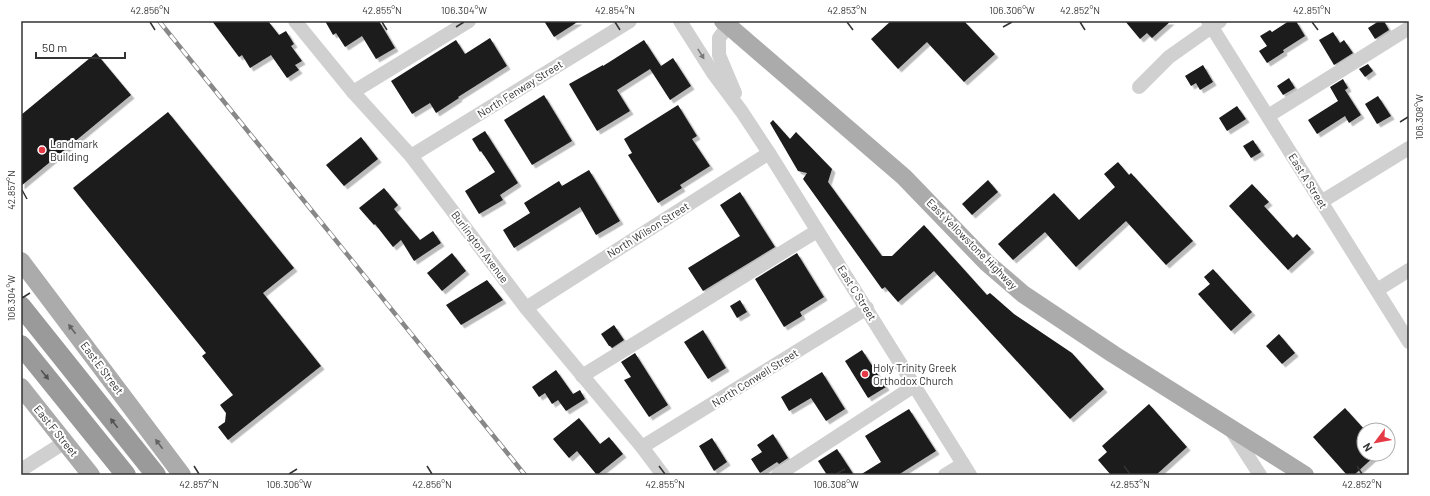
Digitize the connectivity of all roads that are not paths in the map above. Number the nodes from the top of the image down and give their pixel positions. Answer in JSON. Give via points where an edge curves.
{"nodes":[{"id":1,"x":295,"y":21,"type":"edge"},
{"id":2,"x":469,"y":21,"type":"edge"},
{"id":3,"x":630,"y":21,"type":"edge"},
{"id":4,"x":680,"y":21,"type":"edge"},
{"id":5,"x":1213,"y":23,"type":"edge"},
{"id":6,"x":726,"y":24,"type":"edge"},
{"id":7,"x":1409,"y":28,"type":"edge"},
{"id":8,"x":1139,"y":87,"type":"dead end"},
{"id":9,"x":353,"y":92,"type":"junction"},
{"id":10,"x":742,"y":112,"type":"junction"},
{"id":11,"x":1268,"y":116,"type":"junction"},
{"id":12,"x":1409,"y":148,"type":"edge"},
{"id":13,"x":770,"y":153,"type":"junction"},
{"id":14,"x":410,"y":156,"type":"junction"},
{"id":15,"x":1321,"y":202,"type":"junction"},
{"id":16,"x":817,"y":231,"type":"junction"},
{"id":17,"x":21,"y":261,"type":"edge"},
{"id":18,"x":1409,"y":270,"type":"edge"},
{"id":19,"x":1377,"y":290,"type":"junction"},
{"id":20,"x":21,"y":299,"type":"edge"},
{"id":21,"x":526,"y":308,"type":"junction"},
{"id":22,"x":867,"y":308,"type":"junction"},
{"id":23,"x":27,"y":313,"type":"edge"},
{"id":24,"x":1409,"y":342,"type":"edge"},
{"id":25,"x":21,"y":344,"type":"edge"},
{"id":26,"x":582,"y":376,"type":"junction"},
{"id":27,"x":914,"y":386,"type":"junction"},
{"id":28,"x":21,"y":387,"type":"edge"},
{"id":29,"x":1230,"y":428,"type":"junction"},
{"id":30,"x":65,"y":442,"type":"junction"},
{"id":31,"x":642,"y":448,"type":"junction"},
{"id":32,"x":967,"y":469,"type":"edge"},
{"id":33,"x":21,"y":470,"type":"edge"},
{"id":34,"x":91,"y":475,"type":"edge"},
{"id":35,"x":126,"y":475,"type":"edge"},
{"id":36,"x":156,"y":475,"type":"edge"},
{"id":37,"x":182,"y":475,"type":"edge"},
{"id":38,"x":663,"y":475,"type":"edge"},
{"id":39,"x":778,"y":475,"type":"edge"},
{"id":40,"x":945,"y":475,"type":"edge"},
{"id":41,"x":1260,"y":475,"type":"edge"},
{"id":42,"x":1305,"y":475,"type":"edge"}],
"edges":[{"from":1,"to":9,"type":"street","name":"Burlington Avenue"},
{"from":2,"to":9,"type":"street"},
{"from":3,"to":14,"type":"street","name":"North Fenway Street"},
{"from":4,"to":10,"type":"street","name":"East C Street","one_way":true,"via":[[713,73]]},
{"from":5,"to":8,"type":"street","via":[[1169,57]]},
{"from":5,"to":11,"type":"street","name":"East A Street"},
{"from":6,"to":10,"type":"street","name":"East C Street","via":[[719,38],[719,55]]},
{"from":6,"to":29,"type":"main road","name":"East Yellowstone Highway","via":[[904,177],[987,263],[1023,294]]},
{"from":7,"to":11,"type":"street"},
{"from":9,"to":14,"type":"street","name":"Burlington Avenue"},
{"from":10,"to":13,"type":"street","name":"East C Street"},
{"from":11,"to":15,"type":"street","name":"East A Street"},
{"from":12,"to":15,"type":"street"},
{"from":13,"to":16,"type":"street","name":"East C Street"},
{"from":13,"to":21,"type":"street","name":"North Wilson Street"},
{"from":14,"to":21,"type":"street","name":"Burlington Avenue"},
{"from":15,"to":19,"type":"street","name":"East A Street"},
{"from":16,"to":22,"type":"street","name":"East C Street"},
{"from":16,"to":26,"type":"street"},
{"from":37,"to":17,"type":"main road","name":"East E Street","one_way":true},
{"from":18,"to":19,"type":"street"},
{"from":19,"to":24,"type":"street","name":"East A Street"},
{"from":20,"to":23,"type":"highway"},
{"from":21,"to":26,"type":"street","name":"Burlington Avenue"},
{"from":22,"to":27,"type":"street","name":"East C Street"},
{"from":22,"to":31,"type":"street","name":"North Conwell Street"},
{"from":36,"to":23,"type":"highway","one_way":true},
{"from":25,"to":35,"type":"highway","one_way":true},
{"from":26,"to":31,"type":"street","name":"Burlington Avenue"},
{"from":27,"to":32,"type":"street","name":"East C Street"},
{"from":27,"to":39,"type":"street"},
{"from":28,"to":30,"type":"main road","name":"East F Street"},
{"from":29,"to":41,"type":"street"},
{"from":29,"to":42,"type":"main road","name":"East Yellowstone Highway"},
{"from":30,"to":33,"type":"street"},
{"from":30,"to":34,"type":"main road","name":"East F Street"},
{"from":31,"to":38,"type":"street","name":"Burlington Avenue"},
{"from":32,"to":40,"type":"street"}]}
